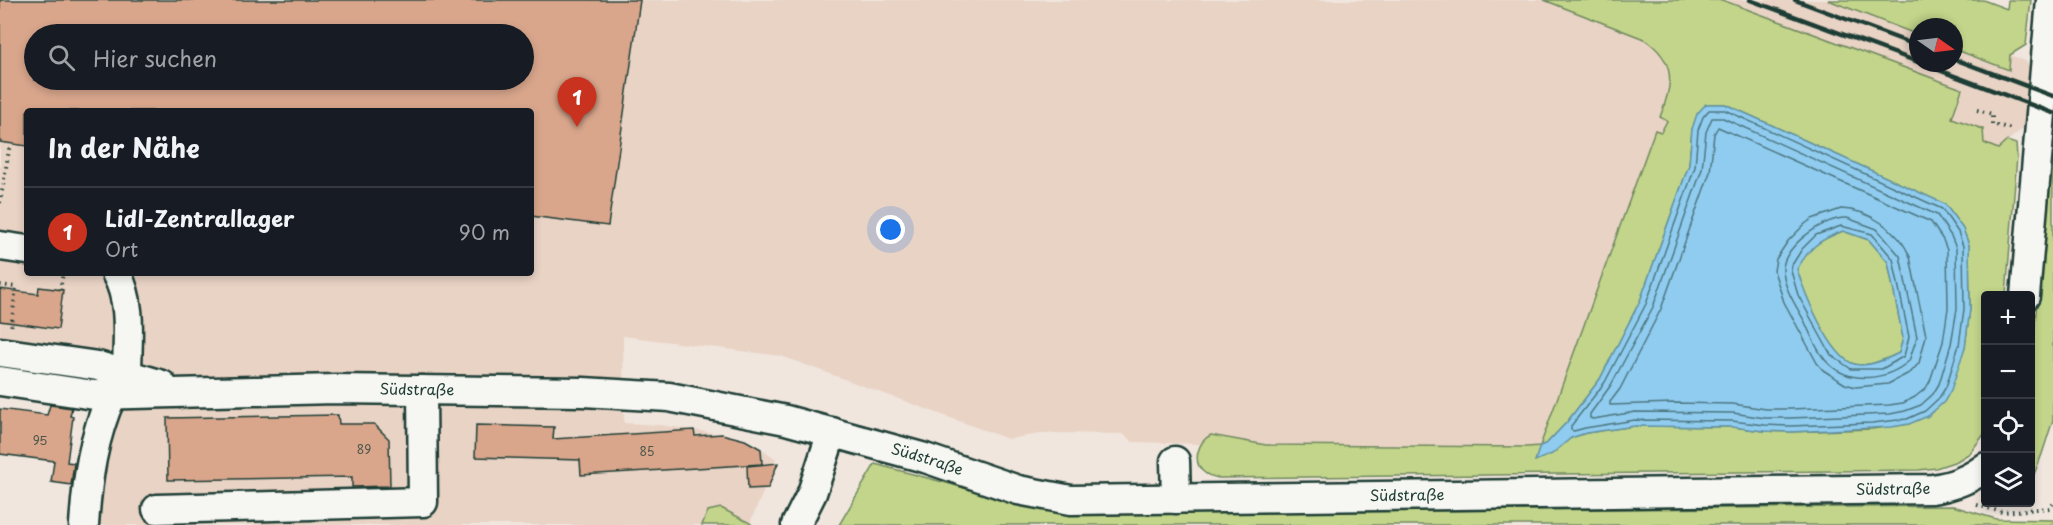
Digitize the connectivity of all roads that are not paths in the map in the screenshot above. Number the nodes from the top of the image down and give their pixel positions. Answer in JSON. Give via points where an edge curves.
{"nodes":[{"id":1,"x":2051,"y":0,"type":"edge"},
{"id":2,"x":0,"y":246,"type":"edge"},
{"id":3,"x":24,"y":250,"type":"edge"},
{"id":4,"x":118,"y":276,"type":"edge"},
{"id":5,"x":2025,"y":291,"type":"edge"},
{"id":6,"x":4,"y":353,"type":"edge"},
{"id":7,"x":0,"y":381,"type":"edge"},
{"id":8,"x":120,"y":385,"type":"junction"},
{"id":9,"x":422,"y":390,"type":"junction"},
{"id":10,"x":832,"y":432,"type":"junction"},
{"id":11,"x":1174,"y":461,"type":"dead end"},
{"id":12,"x":1981,"y":470,"type":"edge"},
{"id":13,"x":1176,"y":499,"type":"junction"},
{"id":14,"x":158,"y":509,"type":"dead end"},
{"id":15,"x":84,"y":525,"type":"edge"},
{"id":16,"x":796,"y":525,"type":"edge"}],
"edges":[{"from":1,"to":5,"type":"street"},
{"from":2,"to":3,"type":"street"},
{"from":4,"to":8,"type":"street","via":[[128,313]]},
{"from":6,"to":8,"type":"street","via":[[98,366]]},
{"from":7,"to":8,"type":"street","name":"Südstraße","via":[[94,395]]},
{"from":8,"to":9,"type":"street","name":"Südstraße","via":[[187,392]]},
{"from":8,"to":15,"type":"street","via":[[101,418],[95,441]]},
{"from":9,"to":10,"type":"street","name":"Südstraße","via":[[669,397]]},
{"from":9,"to":14,"type":"street","via":[[423,502]]},
{"from":10,"to":13,"type":"street","name":"Südstraße","via":[[1046,496],[1097,501]]},
{"from":10,"to":16,"type":"street","via":[[812,493]]},
{"from":11,"to":13,"type":"street"},
{"from":12,"to":13,"type":"street","name":"Südstraße","via":[[1954,485],[1932,489]]}]}
